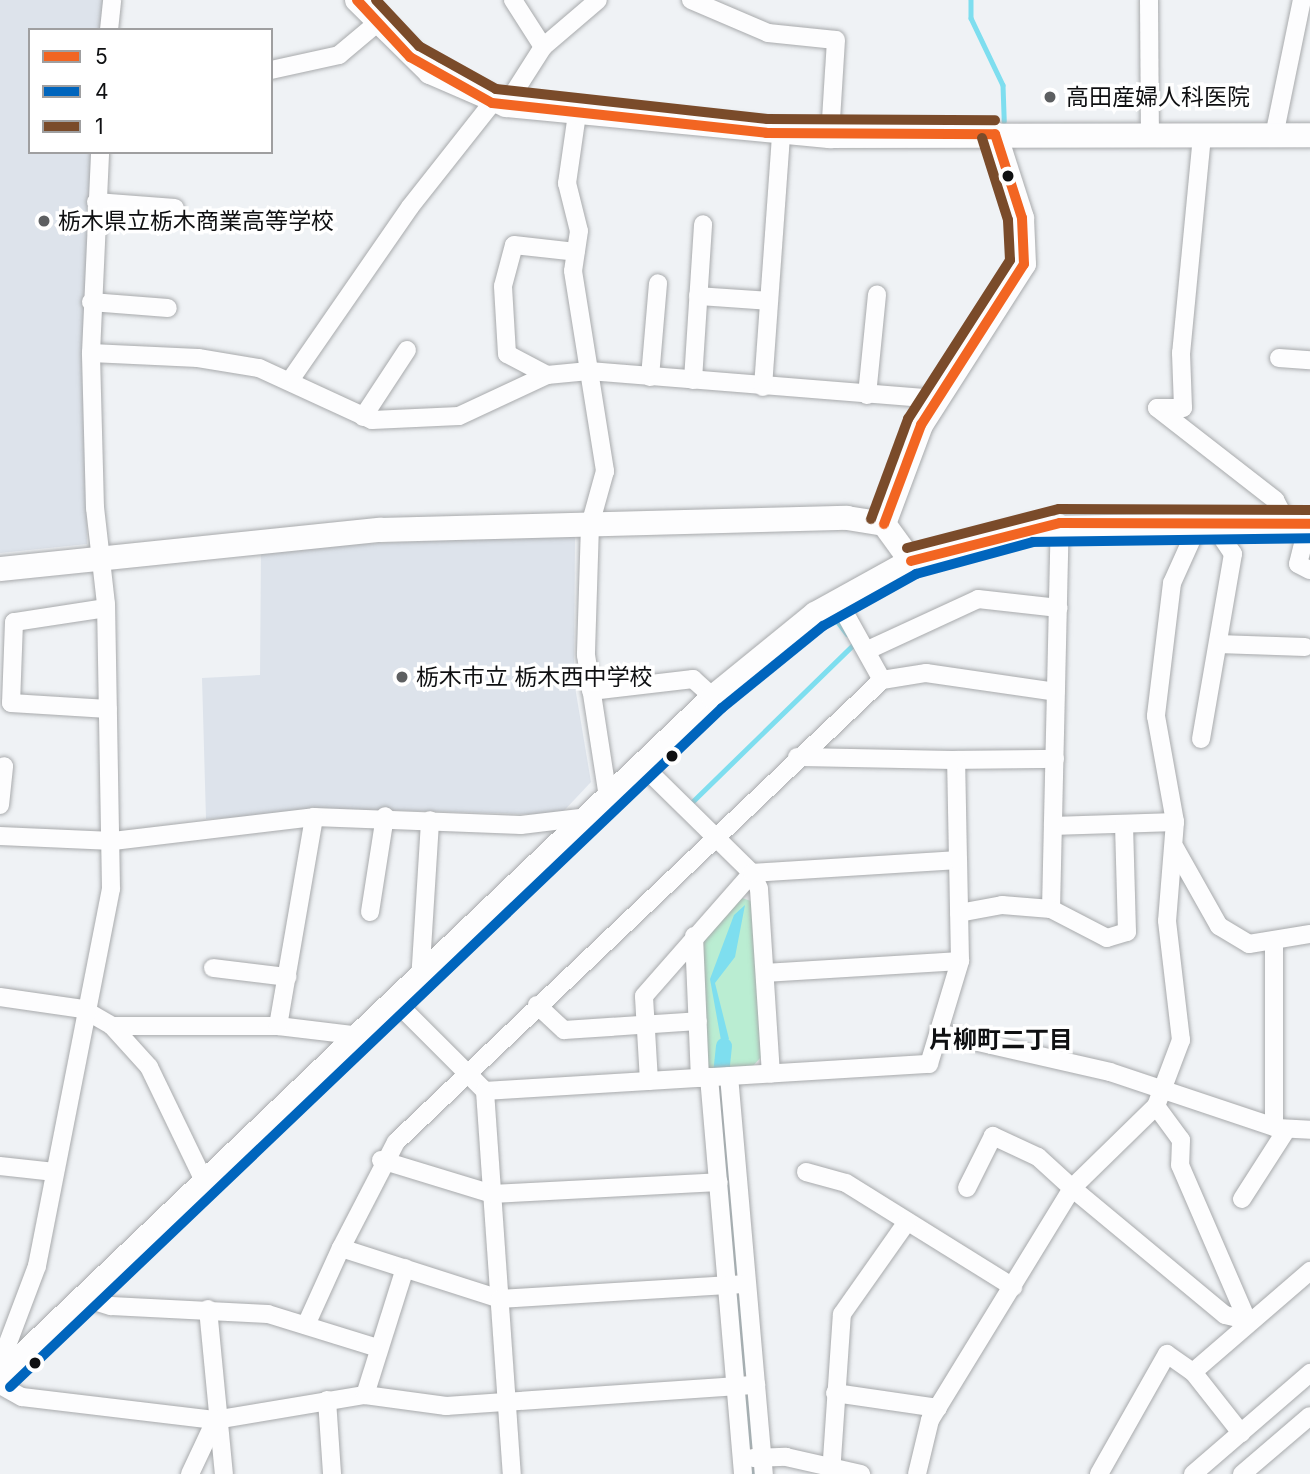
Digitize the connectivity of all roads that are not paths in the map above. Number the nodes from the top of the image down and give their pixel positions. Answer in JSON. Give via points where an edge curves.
{"nodes":[{"id":1,"x":111,"y":0,"type":"edge"},
{"id":2,"x":357,"y":0,"type":"edge"},
{"id":3,"x":513,"y":0,"type":"edge"},
{"id":4,"x":598,"y":0,"type":"edge"},
{"id":5,"x":691,"y":0,"type":"edge"},
{"id":6,"x":1149,"y":0,"type":"edge"},
{"id":7,"x":1302,"y":0,"type":"edge"},
{"id":8,"x":579,"y":7,"type":"edge"},
{"id":9,"x":376,"y":24,"type":"junction"},
{"id":10,"x":109,"y":28,"type":"edge"},
{"id":11,"x":543,"y":47,"type":"junction"},
{"id":12,"x":273,"y":70,"type":"edge"},
{"id":13,"x":499,"y":104,"type":"junction"},
{"id":14,"x":577,"y":114,"type":"junction"},
{"id":15,"x":781,"y":134,"type":"junction"},
{"id":16,"x":995,"y":134,"type":"junction"},
{"id":17,"x":1150,"y":134,"type":"junction"},
{"id":18,"x":1310,"y":135,"type":"edge"},
{"id":19,"x":830,"y":136,"type":"junction"},
{"id":20,"x":1202,"y":136,"type":"junction"},
{"id":21,"x":1274,"y":136,"type":"junction"},
{"id":22,"x":100,"y":154,"type":"edge"},
{"id":23,"x":96,"y":202,"type":"junction"},
{"id":24,"x":175,"y":208,"type":"dead end"},
{"id":25,"x":703,"y":224,"type":"dead end"},
{"id":26,"x":576,"y":252,"type":"junction"},
{"id":27,"x":658,"y":283,"type":"dead end"},
{"id":28,"x":877,"y":294,"type":"dead end"},
{"id":29,"x":698,"y":296,"type":"junction"},
{"id":30,"x":769,"y":301,"type":"junction"},
{"id":31,"x":91,"y":302,"type":"junction"},
{"id":32,"x":168,"y":308,"type":"dead end"},
{"id":33,"x":407,"y":350,"type":"dead end"},
{"id":34,"x":91,"y":353,"type":"junction"},
{"id":35,"x":1279,"y":358,"type":"dead end"},
{"id":36,"x":1310,"y":360,"type":"edge"},
{"id":37,"x":589,"y":372,"type":"junction"},
{"id":38,"x":547,"y":375,"type":"junction"},
{"id":39,"x":650,"y":377,"type":"junction"},
{"id":40,"x":292,"y":379,"type":"junction"},
{"id":41,"x":693,"y":380,"type":"junction"},
{"id":42,"x":763,"y":387,"type":"junction"},
{"id":43,"x":867,"y":395,"type":"junction"},
{"id":44,"x":940,"y":398,"type":"junction"},
{"id":45,"x":363,"y":417,"type":"junction"},
{"id":46,"x":1206,"y":521,"type":"junction"},
{"id":47,"x":1060,"y":523,"type":"junction"},
{"id":48,"x":884,"y":524,"type":"junction"},
{"id":49,"x":1302,"y":524,"type":"edge"},
{"id":50,"x":590,"y":525,"type":"junction"},
{"id":51,"x":99,"y":558,"type":"junction"},
{"id":52,"x":911,"y":561,"type":"junction"},
{"id":53,"x":0,"y":569,"type":"edge"},
{"id":54,"x":1310,"y":570,"type":"edge"},
{"id":55,"x":838,"y":601,"type":"junction"},
{"id":56,"x":106,"y":608,"type":"junction"},
{"id":57,"x":1058,"y":608,"type":"junction"},
{"id":58,"x":1218,"y":644,"type":"junction"},
{"id":59,"x":1305,"y":647,"type":"dead end"},
{"id":60,"x":870,"y":649,"type":"junction"},
{"id":61,"x":882,"y":680,"type":"junction"},
{"id":62,"x":591,"y":691,"type":"junction"},
{"id":63,"x":1056,"y":692,"type":"junction"},
{"id":64,"x":713,"y":698,"type":"junction"},
{"id":65,"x":108,"y":709,"type":"junction"},
{"id":66,"x":1201,"y":739,"type":"dead end"},
{"id":67,"x":797,"y":757,"type":"junction"},
{"id":68,"x":1055,"y":759,"type":"junction"},
{"id":69,"x":956,"y":760,"type":"junction"},
{"id":70,"x":642,"y":765,"type":"junction"},
{"id":71,"x":4,"y":766,"type":"dead end"},
{"id":72,"x":608,"y":797,"type":"junction"},
{"id":73,"x":0,"y":805,"type":"edge"},
{"id":74,"x":385,"y":816,"type":"junction"},
{"id":75,"x":314,"y":817,"type":"junction"},
{"id":76,"x":587,"y":817,"type":"junction"},
{"id":77,"x":430,"y":820,"type":"junction"},
{"id":78,"x":1175,"y":822,"type":"junction"},
{"id":79,"x":1125,"y":825,"type":"junction"},
{"id":80,"x":1053,"y":826,"type":"junction"},
{"id":81,"x":713,"y":835,"type":"junction"},
{"id":82,"x":0,"y":836,"type":"edge"},
{"id":83,"x":113,"y":841,"type":"junction"},
{"id":84,"x":1175,"y":848,"type":"junction"},
{"id":85,"x":958,"y":860,"type":"junction"},
{"id":86,"x":752,"y":873,"type":"junction"},
{"id":87,"x":1051,"y":909,"type":"junction"},
{"id":88,"x":370,"y":912,"type":"dead end"},
{"id":89,"x":959,"y":913,"type":"junction"},
{"id":90,"x":1310,"y":934,"type":"edge"},
{"id":91,"x":694,"y":936,"type":"junction"},
{"id":92,"x":1274,"y":942,"type":"junction"},
{"id":93,"x":960,"y":961,"type":"junction"},
{"id":94,"x":213,"y":968,"type":"dead end"},
{"id":95,"x":765,"y":974,"type":"junction"},
{"id":96,"x":287,"y":977,"type":"junction"},
{"id":97,"x":420,"y":981,"type":"junction"},
{"id":98,"x":0,"y":997,"type":"edge"},
{"id":99,"x":397,"y":1003,"type":"junction"},
{"id":100,"x":537,"y":1004,"type":"junction"},
{"id":101,"x":83,"y":1009,"type":"junction"},
{"id":102,"x":698,"y":1021,"type":"junction"},
{"id":103,"x":646,"y":1024,"type":"junction"},
{"id":104,"x":112,"y":1026,"type":"junction"},
{"id":105,"x":278,"y":1026,"type":"junction"},
{"id":106,"x":943,"y":1034,"type":"junction"},
{"id":107,"x":362,"y":1036,"type":"junction"},
{"id":108,"x":771,"y":1074,"type":"junction"},
{"id":109,"x":464,"y":1075,"type":"junction"},
{"id":110,"x":729,"y":1076,"type":"junction"},
{"id":111,"x":705,"y":1078,"type":"junction"},
{"id":112,"x":649,"y":1081,"type":"junction"},
{"id":113,"x":1166,"y":1088,"type":"junction"},
{"id":114,"x":485,"y":1090,"type":"junction"},
{"id":115,"x":1156,"y":1106,"type":"junction"},
{"id":116,"x":1280,"y":1128,"type":"junction"},
{"id":117,"x":1310,"y":1130,"type":"edge"},
{"id":118,"x":381,"y":1160,"type":"junction"},
{"id":119,"x":0,"y":1166,"type":"edge"},
{"id":120,"x":55,"y":1172,"type":"junction"},
{"id":121,"x":806,"y":1172,"type":"dead end"},
{"id":122,"x":719,"y":1182,"type":"junction"},
{"id":123,"x":205,"y":1183,"type":"junction"},
{"id":124,"x":967,"y":1188,"type":"dead end"},
{"id":125,"x":1072,"y":1188,"type":"junction"},
{"id":126,"x":492,"y":1194,"type":"junction"},
{"id":127,"x":1242,"y":1199,"type":"dead end"},
{"id":128,"x":907,"y":1222,"type":"junction"},
{"id":129,"x":341,"y":1248,"type":"junction"},
{"id":130,"x":405,"y":1268,"type":"junction"},
{"id":131,"x":1310,"y":1271,"type":"edge"},
{"id":132,"x":726,"y":1282,"type":"junction"},
{"id":133,"x":747,"y":1284,"type":"junction"},
{"id":134,"x":1013,"y":1287,"type":"junction"},
{"id":135,"x":84,"y":1298,"type":"junction"},
{"id":136,"x":500,"y":1298,"type":"junction"},
{"id":137,"x":208,"y":1309,"type":"junction"},
{"id":138,"x":1247,"y":1320,"type":"junction"},
{"id":139,"x":306,"y":1325,"type":"junction"},
{"id":140,"x":378,"y":1349,"type":"junction"},
{"id":141,"x":0,"y":1364,"type":"edge"},
{"id":142,"x":1192,"y":1372,"type":"junction"},
{"id":143,"x":1310,"y":1373,"type":"edge"},
{"id":144,"x":0,"y":1377,"type":"edge"},
{"id":145,"x":0,"y":1385,"type":"edge"},
{"id":146,"x":756,"y":1385,"type":"junction"},
{"id":147,"x":735,"y":1387,"type":"junction"},
{"id":148,"x":835,"y":1393,"type":"junction"},
{"id":149,"x":365,"y":1395,"type":"junction"},
{"id":150,"x":327,"y":1400,"type":"junction"},
{"id":151,"x":507,"y":1402,"type":"junction"},
{"id":152,"x":937,"y":1408,"type":"junction"},
{"id":153,"x":1310,"y":1416,"type":"edge"},
{"id":154,"x":215,"y":1420,"type":"junction"},
{"id":155,"x":1241,"y":1433,"type":"junction"},
{"id":156,"x":743,"y":1466,"type":"edge"},
{"id":157,"x":763,"y":1466,"type":"edge"},
{"id":158,"x":831,"y":1471,"type":"edge"},
{"id":159,"x":190,"y":1474,"type":"edge"},
{"id":160,"x":224,"y":1474,"type":"edge"},
{"id":161,"x":332,"y":1474,"type":"edge"},
{"id":162,"x":512,"y":1474,"type":"edge"},
{"id":163,"x":861,"y":1474,"type":"edge"},
{"id":164,"x":917,"y":1474,"type":"edge"},
{"id":165,"x":1100,"y":1474,"type":"edge"},
{"id":166,"x":1193,"y":1474,"type":"edge"},
{"id":167,"x":1242,"y":1474,"type":"edge"}],
"edges":[{"from":1,"to":10,"type":"street"},
{"from":2,"to":9,"type":"street"},
{"from":3,"to":11,"type":"street"},
{"from":4,"to":8,"type":"street"},
{"from":5,"to":19,"type":"street","via":[[768,33],[836,40]]},
{"from":6,"to":17,"type":"street"},
{"from":7,"to":21,"type":"street"},
{"from":8,"to":11,"type":"street"},
{"from":9,"to":12,"type":"street","via":[[339,55]]},
{"from":9,"to":13,"type":"street","via":[[430,72]]},
{"from":11,"to":13,"type":"street"},
{"from":13,"to":14,"type":"street"},
{"from":13,"to":40,"type":"street","via":[[410,207]]},
{"from":14,"to":15,"type":"street"},
{"from":14,"to":26,"type":"street","via":[[567,183],[579,231]]},
{"from":15,"to":19,"type":"street"},
{"from":15,"to":30,"type":"street"},
{"from":16,"to":17,"type":"street"},
{"from":16,"to":19,"type":"street"},
{"from":16,"to":44,"type":"street","via":[[1022,218],[1024,264]]},
{"from":17,"to":20,"type":"street"},
{"from":18,"to":21,"type":"street"},
{"from":20,"to":21,"type":"street"},
{"from":20,"to":49,"type":"street","via":[[1181,353],[1183,408],[1157,408]]},
{"from":22,"to":23,"type":"street"},
{"from":23,"to":24,"type":"street"},
{"from":23,"to":31,"type":"street"},
{"from":25,"to":29,"type":"street"},
{"from":26,"to":37,"type":"street"},
{"from":26,"to":38,"type":"street","via":[[514,244],[503,286],[507,354]]},
{"from":27,"to":39,"type":"street"},
{"from":28,"to":43,"type":"street"},
{"from":29,"to":30,"type":"street"},
{"from":29,"to":41,"type":"street"},
{"from":30,"to":42,"type":"street"},
{"from":31,"to":32,"type":"street"},
{"from":31,"to":34,"type":"street"},
{"from":33,"to":45,"type":"street"},
{"from":34,"to":40,"type":"street","via":[[198,358]]},
{"from":34,"to":51,"type":"street"},
{"from":35,"to":36,"type":"street"},
{"from":37,"to":38,"type":"street"},
{"from":37,"to":39,"type":"street"},
{"from":37,"to":50,"type":"street","via":[[605,471]]},
{"from":38,"to":45,"type":"street","via":[[459,416]]},
{"from":39,"to":41,"type":"street"},
{"from":40,"to":45,"type":"street"},
{"from":41,"to":42,"type":"street"},
{"from":42,"to":43,"type":"street"},
{"from":43,"to":44,"type":"street"},
{"from":44,"to":48,"type":"street","via":[[908,450]]},
{"from":46,"to":47,"type":"street"},
{"from":46,"to":49,"type":"street"},
{"from":46,"to":58,"type":"street","via":[[1233,554]]},
{"from":46,"to":78,"type":"street","via":[[1172,583],[1156,716]]},
{"from":47,"to":52,"type":"street","via":[[995,535]]},
{"from":47,"to":57,"type":"street"},
{"from":48,"to":50,"type":"street","via":[[846,518]]},
{"from":48,"to":52,"type":"street"},
{"from":49,"to":54,"type":"street","via":[[1298,564]]},
{"from":50,"to":51,"type":"street","via":[[366,531]]},
{"from":50,"to":62,"type":"street","via":[[586,655]]},
{"from":51,"to":53,"type":"street"},
{"from":51,"to":56,"type":"street"},
{"from":52,"to":55,"type":"street"},
{"from":55,"to":60,"type":"street"},
{"from":55,"to":64,"type":"street","via":[[790,631]]},
{"from":56,"to":65,"type":"street"},
{"from":56,"to":65,"type":"street","via":[[14,622],[11,703]]},
{"from":57,"to":60,"type":"street","via":[[978,599]]},
{"from":57,"to":63,"type":"street"},
{"from":58,"to":59,"type":"street"},
{"from":58,"to":66,"type":"street"},
{"from":60,"to":61,"type":"street"},
{"from":61,"to":63,"type":"street","via":[[926,673]]},
{"from":61,"to":67,"type":"street"},
{"from":62,"to":64,"type":"street","via":[[693,679]]},
{"from":62,"to":72,"type":"street"},
{"from":63,"to":68,"type":"street"},
{"from":64,"to":70,"type":"street"},
{"from":65,"to":83,"type":"street"},
{"from":67,"to":69,"type":"street"},
{"from":67,"to":81,"type":"street"},
{"from":68,"to":69,"type":"street"},
{"from":68,"to":80,"type":"street"},
{"from":69,"to":85,"type":"street"},
{"from":70,"to":72,"type":"street"},
{"from":70,"to":81,"type":"street"},
{"from":71,"to":73,"type":"street"},
{"from":72,"to":76,"type":"street"},
{"from":74,"to":75,"type":"street"},
{"from":74,"to":77,"type":"street"},
{"from":74,"to":88,"type":"street"},
{"from":75,"to":83,"type":"street"},
{"from":75,"to":96,"type":"street"},
{"from":76,"to":77,"type":"street","via":[[521,825]]},
{"from":76,"to":97,"type":"street"},
{"from":77,"to":97,"type":"street"},
{"from":78,"to":79,"type":"street"},
{"from":78,"to":84,"type":"street"},
{"from":79,"to":80,"type":"street"},
{"from":79,"to":87,"type":"street","via":[[1127,932],[1107,938]]},
{"from":80,"to":87,"type":"street"},
{"from":81,"to":86,"type":"street"},
{"from":81,"to":100,"type":"street"},
{"from":82,"to":83,"type":"street"},
{"from":83,"to":101,"type":"street","via":[[111,889]]},
{"from":84,"to":92,"type":"street","via":[[1219,926],[1249,944]]},
{"from":84,"to":113,"type":"street","via":[[1167,921],[1181,1040]]},
{"from":85,"to":86,"type":"street"},
{"from":85,"to":89,"type":"street"},
{"from":86,"to":91,"type":"street"},
{"from":86,"to":95,"type":"street","via":[[759,889]]},
{"from":87,"to":89,"type":"street","via":[[1002,905]]},
{"from":89,"to":93,"type":"street"},
{"from":90,"to":92,"type":"street"},
{"from":91,"to":102,"type":"street"},
{"from":91,"to":103,"type":"street","via":[[644,996]]},
{"from":92,"to":116,"type":"street"},
{"from":93,"to":95,"type":"street"},
{"from":93,"to":106,"type":"street"},
{"from":94,"to":96,"type":"street"},
{"from":95,"to":108,"type":"street"},
{"from":96,"to":105,"type":"street"},
{"from":97,"to":99,"type":"street"},
{"from":98,"to":101,"type":"street"},
{"from":99,"to":107,"type":"street"},
{"from":99,"to":109,"type":"street"},
{"from":100,"to":103,"type":"street","via":[[564,1030]]},
{"from":100,"to":109,"type":"street"},
{"from":101,"to":104,"type":"street"},
{"from":101,"to":120,"type":"street"},
{"from":102,"to":103,"type":"street"},
{"from":102,"to":111,"type":"street"},
{"from":103,"to":112,"type":"street"},
{"from":104,"to":105,"type":"street"},
{"from":104,"to":123,"type":"street","via":[[149,1067]]},
{"from":105,"to":107,"type":"street"},
{"from":106,"to":108,"type":"street","via":[[929,1065]]},
{"from":106,"to":113,"type":"street"},
{"from":107,"to":123,"type":"street"},
{"from":108,"to":110,"type":"street"},
{"from":109,"to":114,"type":"street"},
{"from":109,"to":118,"type":"street"},
{"from":110,"to":111,"type":"street"},
{"from":110,"to":133,"type":"street"},
{"from":111,"to":112,"type":"street"},
{"from":111,"to":122,"type":"street"},
{"from":112,"to":114,"type":"street"},
{"from":113,"to":115,"type":"street"},
{"from":113,"to":116,"type":"street"},
{"from":114,"to":126,"type":"street"},
{"from":115,"to":125,"type":"street"},
{"from":115,"to":138,"type":"street","via":[[1181,1140],[1180,1165]]},
{"from":116,"to":117,"type":"street"},
{"from":116,"to":127,"type":"street"},
{"from":118,"to":126,"type":"street"},
{"from":118,"to":129,"type":"street"},
{"from":119,"to":120,"type":"street"},
{"from":120,"to":141,"type":"street","via":[[37,1266]]},
{"from":121,"to":128,"type":"street","via":[[846,1183]]},
{"from":122,"to":126,"type":"street"},
{"from":122,"to":132,"type":"street"},
{"from":123,"to":135,"type":"street"},
{"from":124,"to":125,"type":"street","via":[[993,1136],[1038,1157]]},
{"from":125,"to":134,"type":"street"},
{"from":125,"to":138,"type":"street","via":[[1225,1315]]},
{"from":126,"to":136,"type":"street"},
{"from":128,"to":134,"type":"street"},
{"from":128,"to":148,"type":"street","via":[[891,1253],[842,1314]]},
{"from":129,"to":130,"type":"street"},
{"from":129,"to":139,"type":"street"},
{"from":130,"to":136,"type":"street"},
{"from":130,"to":140,"type":"street"},
{"from":131,"to":138,"type":"street"},
{"from":132,"to":133,"type":"street"},
{"from":132,"to":136,"type":"street"},
{"from":132,"to":147,"type":"street"},
{"from":133,"to":146,"type":"street"},
{"from":134,"to":152,"type":"street"},
{"from":135,"to":137,"type":"street","via":[[111,1306]]},
{"from":135,"to":144,"type":"street"},
{"from":136,"to":151,"type":"street"},
{"from":137,"to":139,"type":"street","via":[[268,1314]]},
{"from":137,"to":154,"type":"street"},
{"from":138,"to":142,"type":"street"},
{"from":139,"to":140,"type":"street"},
{"from":140,"to":149,"type":"street"},
{"from":142,"to":155,"type":"street"},
{"from":142,"to":165,"type":"street","via":[[1167,1354]]},
{"from":143,"to":155,"type":"street"},
{"from":145,"to":154,"type":"street","via":[[22,1397]]},
{"from":146,"to":147,"type":"street"},
{"from":146,"to":157,"type":"street"},
{"from":147,"to":151,"type":"street"},
{"from":147,"to":156,"type":"street"},
{"from":148,"to":152,"type":"street"},
{"from":148,"to":158,"type":"street"},
{"from":149,"to":150,"type":"street"},
{"from":149,"to":151,"type":"street","via":[[426,1405]]},
{"from":150,"to":154,"type":"street"},
{"from":150,"to":161,"type":"street"},
{"from":151,"to":162,"type":"street"},
{"from":152,"to":164,"type":"street"},
{"from":153,"to":167,"type":"street"},
{"from":154,"to":159,"type":"street"},
{"from":154,"to":160,"type":"street"},
{"from":155,"to":166,"type":"street"},
{"from":156,"to":157,"type":"street"},
{"from":157,"to":158,"type":"street"},
{"from":158,"to":163,"type":"street"}]}
